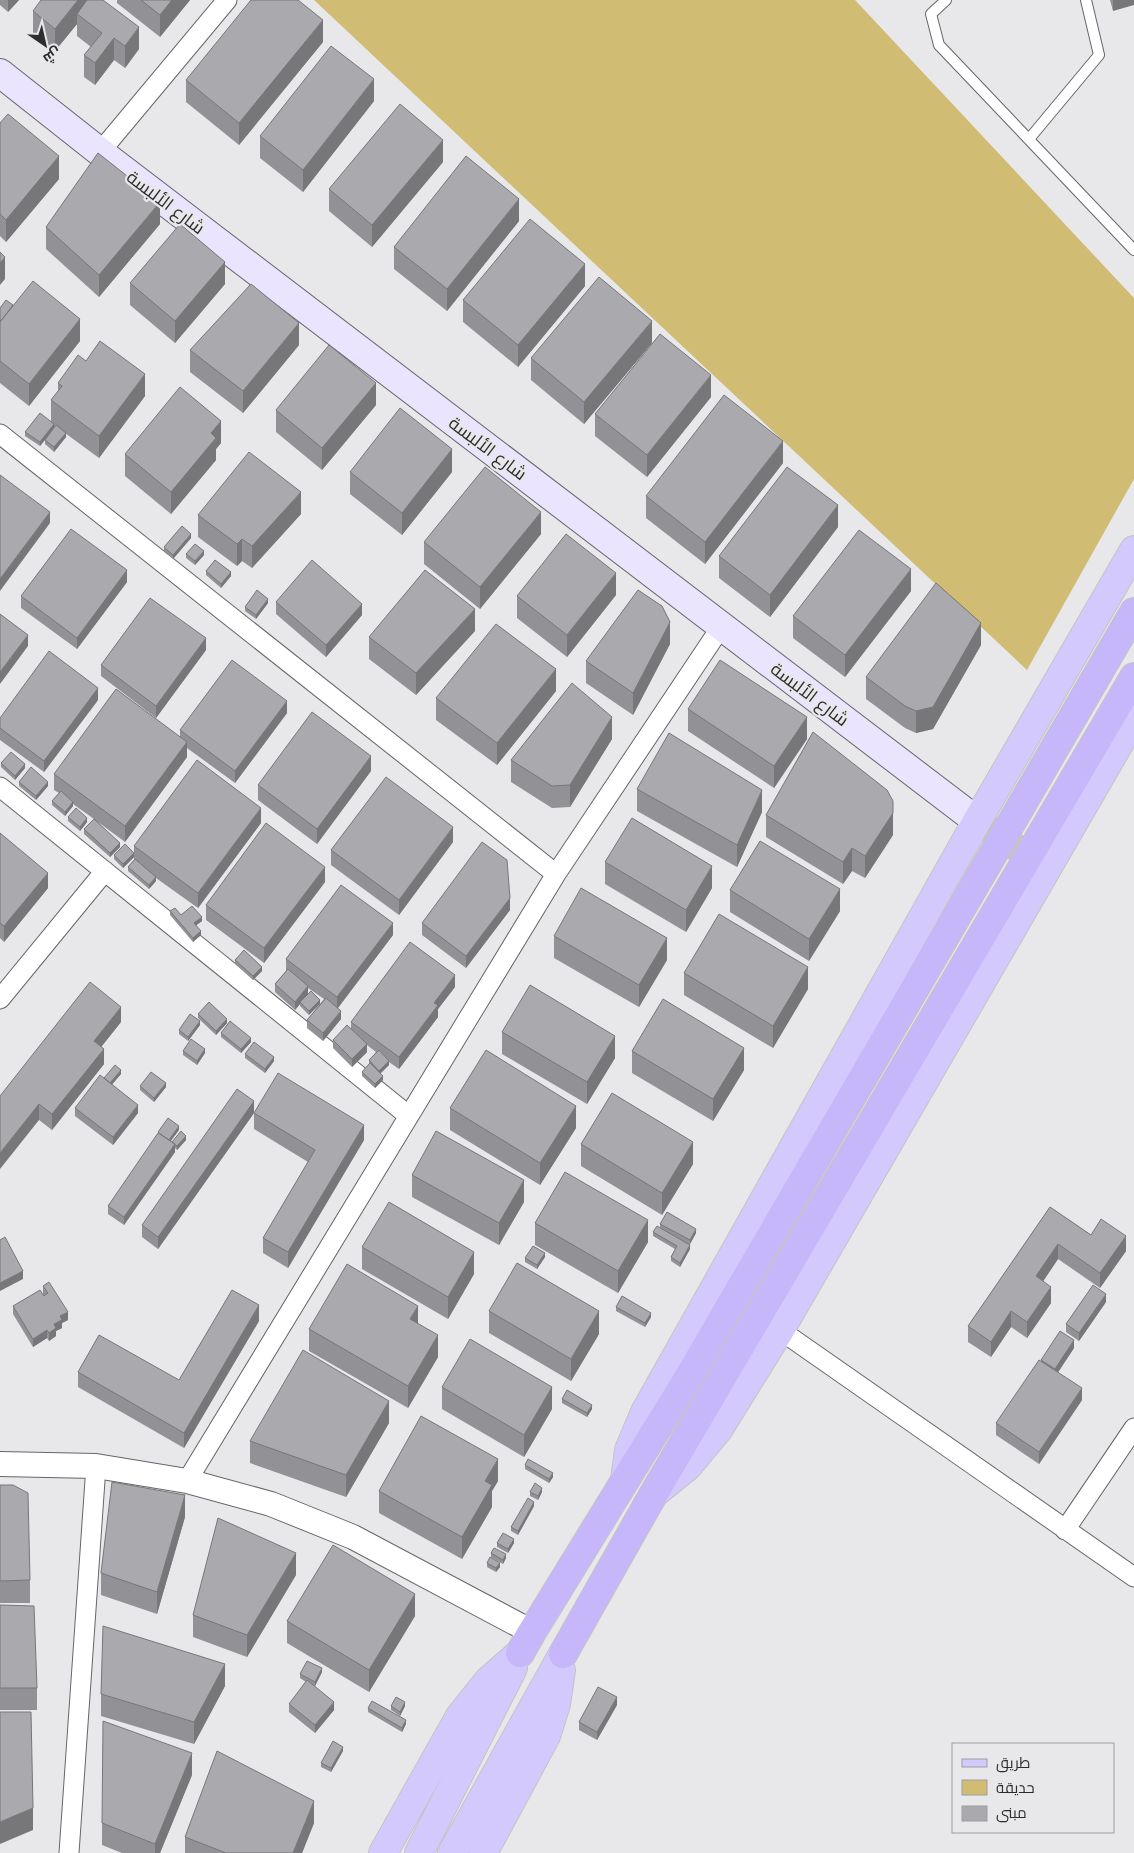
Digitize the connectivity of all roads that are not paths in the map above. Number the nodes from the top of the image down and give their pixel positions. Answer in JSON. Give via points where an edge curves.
{"nodes":[{"id":1,"x":946,"y":0,"type":"edge"},
{"id":2,"x":1086,"y":0,"type":"edge"},
{"id":3,"x":226,"y":1,"type":"edge"},
{"id":4,"x":0,"y":73,"type":"edge"},
{"id":5,"x":1029,"y":139,"type":"junction"},
{"id":6,"x":100,"y":152,"type":"junction"},
{"id":7,"x":1134,"y":250,"type":"edge"},
{"id":8,"x":0,"y":434,"type":"edge"},
{"id":9,"x":1134,"y":550,"type":"edge"},
{"id":10,"x":1134,"y":612,"type":"edge"},
{"id":11,"x":721,"y":626,"type":"junction"},
{"id":12,"x":1134,"y":677,"type":"edge"},
{"id":13,"x":1134,"y":718,"type":"edge"},
{"id":14,"x":0,"y":787,"type":"edge"},
{"id":15,"x":977,"y":821,"type":"junction"},
{"id":16,"x":105,"y":872,"type":"junction"},
{"id":17,"x":556,"y":874,"type":"junction"},
{"id":18,"x":0,"y":1000,"type":"edge"},
{"id":19,"x":409,"y":1116,"type":"junction"},
{"id":20,"x":780,"y":1330,"type":"junction"},
{"id":21,"x":1134,"y":1428,"type":"edge"},
{"id":22,"x":0,"y":1464,"type":"edge"},
{"id":23,"x":96,"y":1466,"type":"junction"},
{"id":24,"x":625,"y":1480,"type":"junction"},
{"id":25,"x":187,"y":1481,"type":"junction"},
{"id":26,"x":653,"y":1494,"type":"junction"},
{"id":27,"x":1066,"y":1530,"type":"junction"},
{"id":28,"x":1134,"y":1577,"type":"edge"},
{"id":29,"x":526,"y":1642,"type":"junction"},
{"id":30,"x":563,"y":1654,"type":"junction"},
{"id":31,"x":69,"y":1853,"type":"edge"},
{"id":32,"x":383,"y":1853,"type":"edge"},
{"id":33,"x":419,"y":1853,"type":"edge"},
{"id":34,"x":452,"y":1853,"type":"edge"},
{"id":35,"x":482,"y":1853,"type":"edge"}],
"edges":[{"from":1,"to":5,"type":"lane","via":[[931,14],[939,45]]},
{"from":2,"to":5,"type":"lane","via":[[1099,55]]},
{"from":3,"to":6,"type":"street"},
{"from":4,"to":6,"type":"main road","name":"شارع الألبسة"},
{"from":5,"to":7,"type":"lane"},
{"from":6,"to":11,"type":"main road","name":"شارع الألبسة"},
{"from":8,"to":17,"type":"street"},
{"from":9,"to":15,"type":"main road"},
{"from":10,"to":24,"type":"highway","via":[[688,1378]]},
{"from":11,"to":15,"type":"main road","name":"شارع الألبسة"},
{"from":11,"to":17,"type":"street"},
{"from":12,"to":26,"type":"highway"},
{"from":13,"to":20,"type":"main road"},
{"from":14,"to":16,"type":"street"},
{"from":15,"to":24,"type":"main road","via":[[644,1412],[629,1450]]},
{"from":16,"to":18,"type":"street"},
{"from":16,"to":19,"type":"street"},
{"from":17,"to":19,"type":"street"},
{"from":19,"to":25,"type":"street"},
{"from":20,"to":26,"type":"main road","via":[[718,1430],[688,1466]]},
{"from":20,"to":27,"type":"street"},
{"from":21,"to":27,"type":"street"},
{"from":22,"to":23,"type":"street"},
{"from":23,"to":25,"type":"street"},
{"from":23,"to":31,"type":"street"},
{"from":24,"to":29,"type":"highway"},
{"from":25,"to":29,"type":"street","via":[[271,1504],[353,1537]]},
{"from":26,"to":30,"type":"highway"},
{"from":27,"to":28,"type":"street"},
{"from":29,"to":32,"type":"main road","via":[[460,1716]]},
{"from":29,"to":33,"type":"main road"},
{"from":30,"to":34,"type":"main road"},
{"from":30,"to":35,"type":"main road","via":[[556,1704],[546,1736]]}]}
